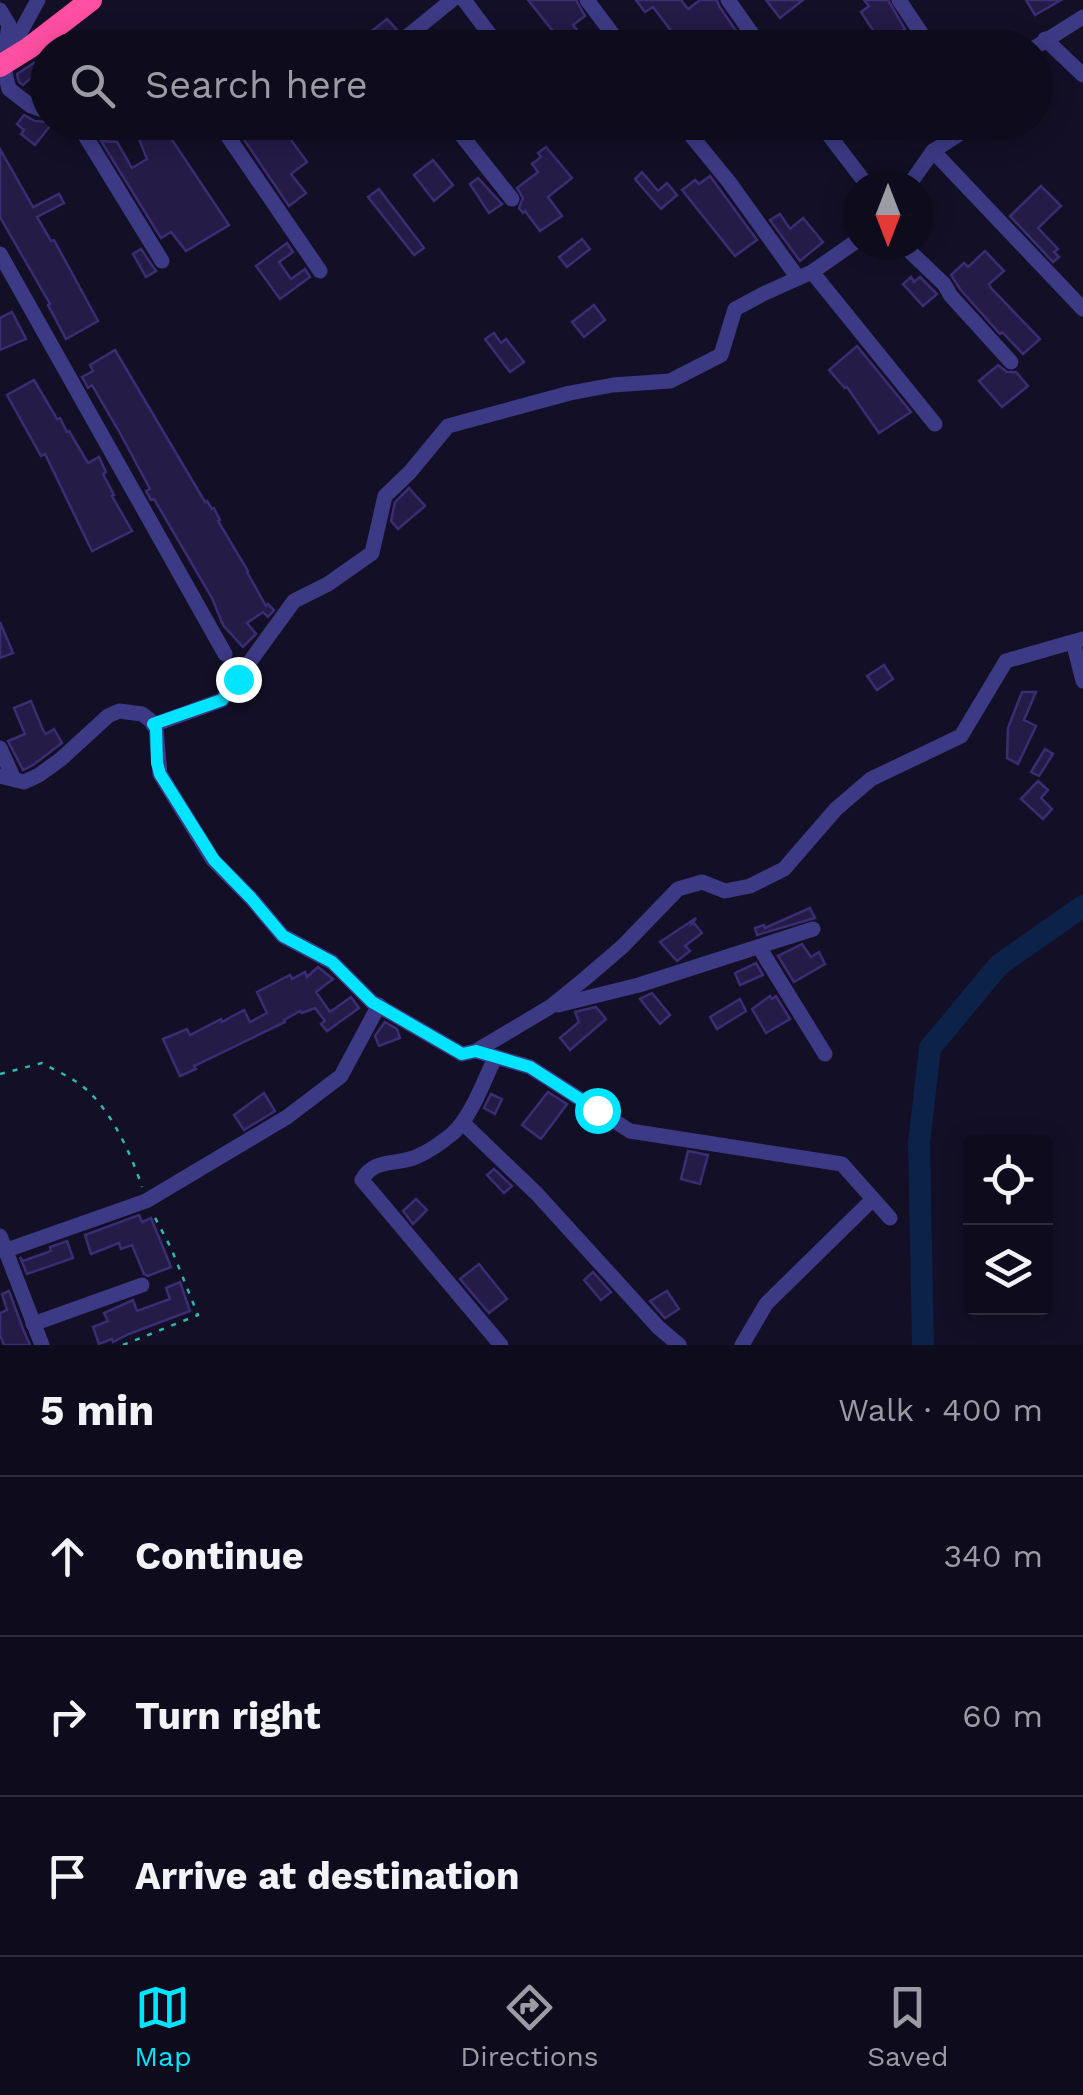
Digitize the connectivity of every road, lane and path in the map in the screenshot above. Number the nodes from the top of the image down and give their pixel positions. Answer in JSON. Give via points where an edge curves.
{"nodes":[{"id":1,"x":38,"y":0,"type":"edge"},
{"id":2,"x":91,"y":0,"type":"edge"},
{"id":3,"x":452,"y":0,"type":"edge"},
{"id":4,"x":464,"y":0,"type":"edge"},
{"id":5,"x":587,"y":0,"type":"edge"},
{"id":6,"x":728,"y":0,"type":"edge"},
{"id":7,"x":899,"y":0,"type":"edge"},
{"id":8,"x":0,"y":10,"type":"edge"},
{"id":9,"x":1083,"y":17,"type":"edge"},
{"id":10,"x":49,"y":30,"type":"edge"},
{"id":11,"x":415,"y":30,"type":"edge"},
{"id":12,"x":486,"y":30,"type":"edge"},
{"id":13,"x":610,"y":30,"type":"edge"},
{"id":14,"x":749,"y":30,"type":"edge"},
{"id":15,"x":919,"y":30,"type":"edge"},
{"id":16,"x":1053,"y":35,"type":"edge"},
{"id":17,"x":30,"y":44,"type":"edge"},
{"id":18,"x":1053,"y":53,"type":"edge"},
{"id":19,"x":1,"y":65,"type":"edge"},
{"id":20,"x":1083,"y":75,"type":"edge"},
{"id":21,"x":30,"y":105,"type":"edge"},
{"id":22,"x":87,"y":140,"type":"edge"},
{"id":23,"x":230,"y":140,"type":"edge"},
{"id":24,"x":466,"y":140,"type":"edge"},
{"id":25,"x":695,"y":140,"type":"edge"},
{"id":26,"x":833,"y":140,"type":"edge"},
{"id":27,"x":951,"y":140,"type":"edge"},
{"id":28,"x":933,"y":152,"type":"junction"},
{"id":29,"x":856,"y":170,"type":"edge"},
{"id":30,"x":919,"y":170,"type":"edge"},
{"id":31,"x":512,"y":199,"type":"dead end"},
{"id":32,"x":843,"y":250,"type":"edge"},
{"id":33,"x":0,"y":254,"type":"edge"},
{"id":34,"x":919,"y":260,"type":"edge"},
{"id":35,"x":162,"y":261,"type":"dead end"},
{"id":36,"x":320,"y":271,"type":"dead end"},
{"id":37,"x":805,"y":275,"type":"junction"},
{"id":38,"x":1083,"y":309,"type":"edge"},
{"id":39,"x":1011,"y":362,"type":"dead end"},
{"id":40,"x":936,"y":424,"type":"dead end"},
{"id":41,"x":1078,"y":641,"type":"edge"},
{"id":42,"x":225,"y":654,"type":"dead end"},
{"id":43,"x":1083,"y":682,"type":"edge"},
{"id":44,"x":153,"y":724,"type":"junction"},
{"id":45,"x":0,"y":748,"type":"edge"},
{"id":46,"x":7,"y":778,"type":"edge"},
{"id":47,"x":813,"y":928,"type":"dead end"},
{"id":48,"x":759,"y":947,"type":"junction"},
{"id":49,"x":379,"y":1006,"type":"junction"},
{"id":50,"x":550,"y":1007,"type":"junction"},
{"id":51,"x":476,"y":1051,"type":"junction"},
{"id":52,"x":825,"y":1054,"type":"dead end"},
{"id":53,"x":494,"y":1058,"type":"junction"},
{"id":54,"x":463,"y":1123,"type":"junction"},
{"id":55,"x":873,"y":1199,"type":"junction"},
{"id":56,"x":890,"y":1218,"type":"dead end"},
{"id":57,"x":2,"y":1244,"type":"edge"},
{"id":58,"x":142,"y":1285,"type":"dead end"},
{"id":59,"x":34,"y":1324,"type":"junction"},
{"id":60,"x":42,"y":1345,"type":"edge"},
{"id":61,"x":500,"y":1345,"type":"edge"},
{"id":62,"x":679,"y":1345,"type":"edge"},
{"id":63,"x":742,"y":1345,"type":"edge"}],
"edges":[{"from":1,"to":19,"type":"street"},
{"from":2,"to":10,"type":"highway"},
{"from":3,"to":11,"type":"street"},
{"from":4,"to":12,"type":"street"},
{"from":5,"to":13,"type":"street"},
{"from":6,"to":14,"type":"street"},
{"from":7,"to":15,"type":"street"},
{"from":8,"to":19,"type":"street","via":[[10,25]]},
{"from":9,"to":16,"type":"street"},
{"from":17,"to":19,"type":"highway"},
{"from":18,"to":20,"type":"street"},
{"from":19,"to":21,"type":"street","via":[[8,89]]},
{"from":22,"to":35,"type":"street"},
{"from":23,"to":36,"type":"street"},
{"from":24,"to":31,"type":"street"},
{"from":25,"to":37,"type":"street"},
{"from":26,"to":29,"type":"street"},
{"from":27,"to":28,"type":"street"},
{"from":28,"to":30,"type":"street"},
{"from":28,"to":38,"type":"street"},
{"from":32,"to":37,"type":"street"},
{"from":33,"to":42,"type":"street"},
{"from":34,"to":39,"type":"street"},
{"from":37,"to":40,"type":"street"},
{"from":37,"to":44,"type":"street","via":[[734,309],[721,355],[670,382],[570,393],[448,426],[385,496],[372,554],[294,601],[222,700]]},
{"from":41,"to":43,"type":"street"},
{"from":41,"to":50,"type":"street","via":[[1006,661],[961,736],[871,779],[784,870],[725,891],[702,882],[678,888],[623,946]]},
{"from":44,"to":46,"type":"street","via":[[142,714],[119,711],[39,775],[24,782]]},
{"from":44,"to":49,"type":"street","via":[[160,774],[214,860],[283,936],[332,962]]},
{"from":45,"to":46,"type":"street"},
{"from":47,"to":48,"type":"street"},
{"from":48,"to":50,"type":"street"},
{"from":48,"to":52,"type":"street"},
{"from":49,"to":51,"type":"street","via":[[462,1054]]},
{"from":49,"to":57,"type":"street","via":[[342,1076],[287,1117],[146,1201]]},
{"from":50,"to":51,"type":"street"},
{"from":51,"to":53,"type":"street"},
{"from":53,"to":54,"type":"street"},
{"from":53,"to":55,"type":"street","via":[[530,1067],[630,1130],[842,1164]]},
{"from":54,"to":61,"type":"street","via":[[417,1157],[376,1165],[362,1180]]},
{"from":54,"to":62,"type":"street"},
{"from":55,"to":56,"type":"street"},
{"from":55,"to":63,"type":"street","via":[[766,1304]]},
{"from":57,"to":59,"type":"street"},
{"from":58,"to":59,"type":"street"},
{"from":59,"to":60,"type":"street"}]}
